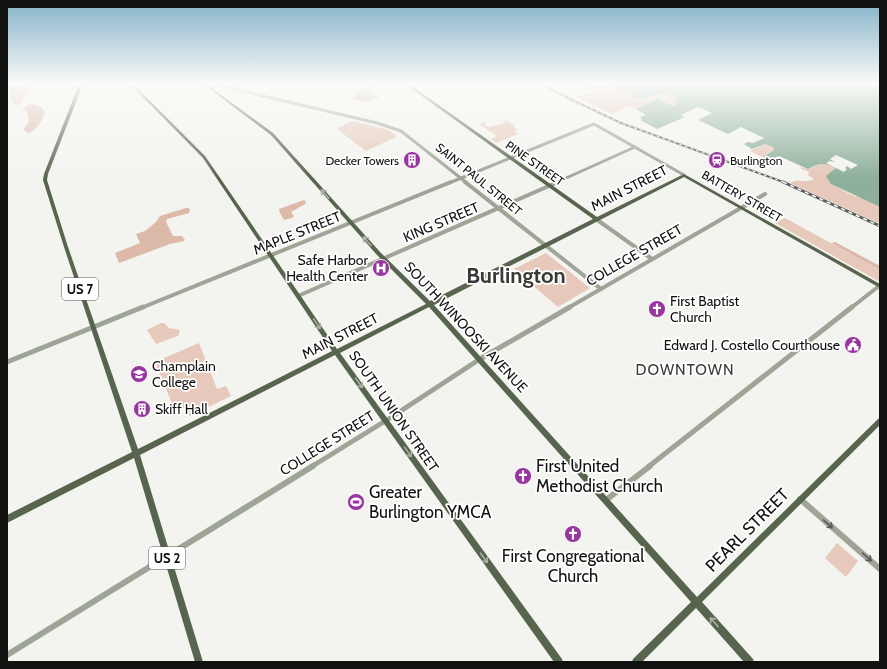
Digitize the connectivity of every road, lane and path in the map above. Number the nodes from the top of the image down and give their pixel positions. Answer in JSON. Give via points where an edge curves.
{"nodes":[{"id":1,"x":69,"y":115,"type":"edge"},
{"id":2,"x":162,"y":115,"type":"edge"},
{"id":3,"x":245,"y":115,"type":"edge"},
{"id":4,"x":341,"y":115,"type":"edge"},
{"id":5,"x":449,"y":115,"type":"edge"},
{"id":6,"x":594,"y":124,"type":"joint"},
{"id":7,"x":635,"y":147,"type":"junction"},
{"id":8,"x":509,"y":158,"type":"junction"},
{"id":9,"x":684,"y":175,"type":"junction"},
{"id":10,"x":460,"y":177,"type":"junction"},
{"id":11,"x":549,"y":186,"type":"junction"},
{"id":12,"x":765,"y":194,"type":"dead end"},
{"id":13,"x":741,"y":207,"type":"junction"},
{"id":14,"x":500,"y":208,"type":"junction"},
{"id":15,"x":596,"y":219,"type":"junction"},
{"id":16,"x":351,"y":223,"type":"junction"},
{"id":17,"x":546,"y":245,"type":"junction"},
{"id":18,"x":271,"y":256,"type":"junction"},
{"id":19,"x":383,"y":259,"type":"junction"},
{"id":20,"x":652,"y":259,"type":"junction"},
{"id":21,"x":880,"y":286,"type":"edge"},
{"id":22,"x":600,"y":289,"type":"junction"},
{"id":23,"x":298,"y":296,"type":"junction"},
{"id":24,"x":431,"y":304,"type":"junction"},
{"id":25,"x":93,"y":327,"type":"junction"},
{"id":26,"x":336,"y":352,"type":"junction"},
{"id":27,"x":480,"y":359,"type":"junction"},
{"id":28,"x":7,"y":362,"type":"edge"},
{"id":29,"x":386,"y":421,"type":"junction"},
{"id":30,"x":880,"y":421,"type":"edge"},
{"id":31,"x":136,"y":454,"type":"junction"},
{"id":32,"x":800,"y":499,"type":"junction"},
{"id":33,"x":606,"y":500,"type":"junction"},
{"id":34,"x":7,"y":519,"type":"edge"},
{"id":35,"x":166,"y":556,"type":"junction"},
{"id":36,"x":880,"y":569,"type":"edge"},
{"id":37,"x":696,"y":602,"type":"junction"},
{"id":38,"x":7,"y":655,"type":"edge"},
{"id":39,"x":199,"y":662,"type":"edge"},
{"id":40,"x":559,"y":662,"type":"edge"},
{"id":41,"x":636,"y":662,"type":"edge"},
{"id":42,"x":750,"y":662,"type":"edge"}],
"edges":[{"from":1,"to":25,"type":"main road","number":"US 7","via":[[45,177]]},
{"from":2,"to":18,"type":"main road","name":"SOUTH UNION STREET","via":[[203,156]]},
{"from":16,"to":3,"type":"main road","name":"SOUTH WINOOSKI AVENUE","one_way":true,"via":[[273,136]]},
{"from":4,"to":10,"type":"street","name":"SAINT PAUL STREET","via":[[393,128],[408,135]]},
{"from":5,"to":8,"type":"main road","name":"PINE STREET"},
{"from":6,"to":7,"type":"street","name":"BATTERY STREET"},
{"from":6,"to":8,"type":"street","name":"MAPLE STREET"},
{"from":7,"to":9,"type":"street","name":"BATTERY STREET"},
{"from":7,"to":11,"type":"street","name":"KING STREET"},
{"from":8,"to":10,"type":"street","name":"MAPLE STREET"},
{"from":8,"to":11,"type":"main road","name":"PINE STREET"},
{"from":9,"to":13,"type":"main road","name":"BATTERY STREET"},
{"from":9,"to":15,"type":"main road","name":"MAIN STREET"},
{"from":10,"to":14,"type":"street","name":"SAINT PAUL STREET"},
{"from":10,"to":16,"type":"street","name":"MAPLE STREET"},
{"from":11,"to":14,"type":"street","name":"KING STREET"},
{"from":11,"to":15,"type":"main road","name":"PINE STREET"},
{"from":12,"to":13,"type":"street","name":"COLLEGE STREET"},
{"from":13,"to":20,"type":"street","name":"COLLEGE STREET"},
{"from":13,"to":21,"type":"main road","name":"BATTERY STREET"},
{"from":14,"to":17,"type":"street","name":"SAINT PAUL STREET"},
{"from":14,"to":19,"type":"street","name":"KING STREET"},
{"from":15,"to":17,"type":"main road","name":"MAIN STREET"},
{"from":15,"to":20,"type":"street","name":"PINE STREET"},
{"from":16,"to":18,"type":"street","name":"MAPLE STREET"},
{"from":19,"to":16,"type":"main road","name":"SOUTH WINOOSKI AVENUE","one_way":true},
{"from":17,"to":22,"type":"street","name":"SAINT PAUL STREET"},
{"from":17,"to":24,"type":"main road","name":"MAIN STREET"},
{"from":18,"to":23,"type":"main road","name":"SOUTH UNION STREET"},
{"from":18,"to":25,"type":"street","name":"MAPLE STREET"},
{"from":19,"to":23,"type":"street","name":"KING STREET"},
{"from":19,"to":24,"type":"main road","name":"SOUTH WINOOSKI AVENUE"},
{"from":20,"to":22,"type":"street","name":"COLLEGE STREET"},
{"from":21,"to":33,"type":"street"},
{"from":22,"to":27,"type":"street","name":"COLLEGE STREET"},
{"from":23,"to":26,"type":"main road","name":"SOUTH UNION STREET","one_way":true},
{"from":24,"to":26,"type":"main road","name":"MAIN STREET"},
{"from":24,"to":27,"type":"main road","name":"SOUTH WINOOSKI AVENUE"},
{"from":25,"to":28,"type":"street","name":"MAPLE STREET"},
{"from":25,"to":31,"type":"main road","number":"US 7"},
{"from":26,"to":29,"type":"main road","name":"SOUTH UNION STREET","one_way":true},
{"from":26,"to":31,"type":"main road","name":"MAIN STREET"},
{"from":27,"to":29,"type":"street","name":"COLLEGE STREET"},
{"from":27,"to":33,"type":"main road","name":"SOUTH WINOOSKI AVENUE"},
{"from":29,"to":35,"type":"street","name":"COLLEGE STREET"},
{"from":29,"to":40,"type":"main road","name":"SOUTH UNION STREET","one_way":true},
{"from":30,"to":32,"type":"main road","name":"PEARL STREET"},
{"from":31,"to":34,"type":"main road","name":"MAIN STREET"},
{"from":31,"to":35,"type":"main road","number":"US 2"},
{"from":32,"to":36,"type":"street","one_way":true},
{"from":32,"to":37,"type":"main road","name":"PEARL STREET"},
{"from":33,"to":37,"type":"main road","name":"SOUTH WINOOSKI AVENUE"},
{"from":35,"to":38,"type":"street","name":"COLLEGE STREET"},
{"from":35,"to":39,"type":"main road","number":"US 2"},
{"from":37,"to":41,"type":"main road","name":"PEARL STREET"},
{"from":42,"to":37,"type":"main road","name":"SOUTH WINOOSKI AVENUE","one_way":true}]}
